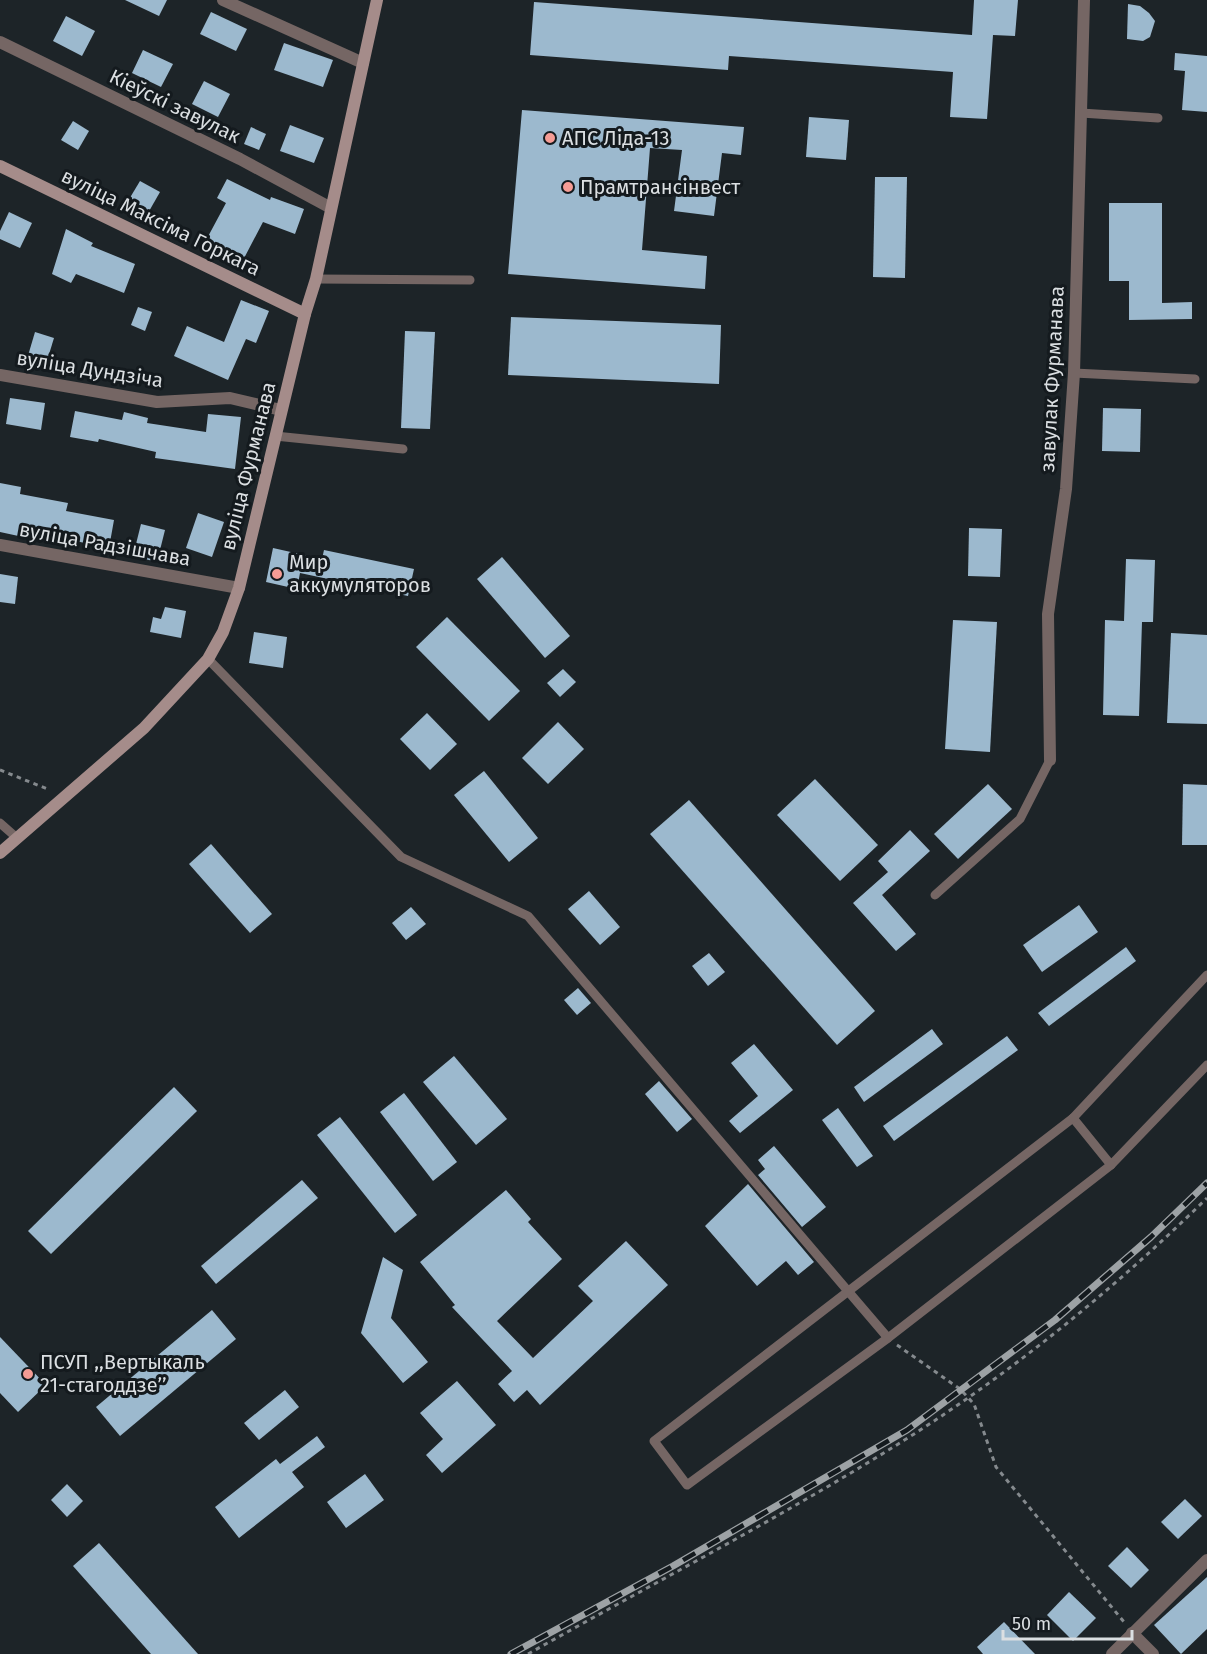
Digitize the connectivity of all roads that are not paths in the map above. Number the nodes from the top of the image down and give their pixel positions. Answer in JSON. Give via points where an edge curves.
{"nodes":[{"id":1,"x":223,"y":0,"type":"edge"},
{"id":2,"x":377,"y":0,"type":"edge"},
{"id":3,"x":1084,"y":0,"type":"edge"},
{"id":4,"x":0,"y":42,"type":"edge"},
{"id":5,"x":363,"y":63,"type":"junction"},
{"id":6,"x":1081,"y":113,"type":"junction"},
{"id":7,"x":1158,"y":118,"type":"dead end"},
{"id":8,"x":0,"y":166,"type":"edge"},
{"id":9,"x":331,"y":208,"type":"junction"},
{"id":10,"x":316,"y":279,"type":"junction"},
{"id":11,"x":470,"y":280,"type":"dead end"},
{"id":12,"x":305,"y":314,"type":"junction"},
{"id":13,"x":1074,"y":373,"type":"junction"},
{"id":14,"x":0,"y":375,"type":"edge"},
{"id":15,"x":1195,"y":379,"type":"dead end"},
{"id":16,"x":281,"y":410,"type":"junction"},
{"id":17,"x":275,"y":436,"type":"junction"},
{"id":18,"x":403,"y":448,"type":"dead end"},
{"id":19,"x":0,"y":545,"type":"edge"},
{"id":20,"x":238,"y":588,"type":"junction"},
{"id":21,"x":208,"y":659,"type":"junction"},
{"id":22,"x":1050,"y":760,"type":"joint"},
{"id":23,"x":0,"y":823,"type":"edge"},
{"id":24,"x":17,"y":838,"type":"junction"},
{"id":25,"x":0,"y":852,"type":"edge"},
{"id":26,"x":935,"y":895,"type":"dead end"},
{"id":27,"x":1207,"y":975,"type":"edge"},
{"id":28,"x":1207,"y":1065,"type":"edge"},
{"id":29,"x":1073,"y":1118,"type":"junction"},
{"id":30,"x":1111,"y":1165,"type":"junction"},
{"id":31,"x":849,"y":1293,"type":"junction"},
{"id":32,"x":888,"y":1338,"type":"junction"},
{"id":33,"x":1207,"y":1560,"type":"edge"},
{"id":34,"x":1132,"y":1633,"type":"junction"},
{"id":35,"x":1112,"y":1654,"type":"edge"},
{"id":36,"x":1153,"y":1654,"type":"edge"}],
"edges":[{"from":1,"to":5,"type":"street"},
{"from":2,"to":5,"type":"street","name":"вуліца Фурманава"},
{"from":3,"to":6,"type":"street","name":"завулак Фурманава"},
{"from":4,"to":9,"type":"street","name":"Кіеўскі завулак","via":[[240,159]]},
{"from":5,"to":9,"type":"street","name":"вуліца Фурманава"},
{"from":6,"to":7,"type":"lane"},
{"from":6,"to":13,"type":"street","name":"завулак Фурманава"},
{"from":8,"to":12,"type":"street","name":"вуліца Максіма Горкага"},
{"from":9,"to":10,"type":"street","name":"вуліца Фурманава"},
{"from":10,"to":11,"type":"lane"},
{"from":10,"to":12,"type":"street","name":"вуліца Фурманава"},
{"from":12,"to":16,"type":"street","name":"вуліца Фурманава"},
{"from":13,"to":15,"type":"lane"},
{"from":13,"to":22,"type":"street","name":"завулак Фурманава","via":[[1066,489],[1048,614]]},
{"from":14,"to":16,"type":"street","name":"вуліца Дундзіча","via":[[157,402],[230,398]]},
{"from":16,"to":17,"type":"street","name":"вуліца Фурманава"},
{"from":17,"to":18,"type":"lane"},
{"from":17,"to":20,"type":"street","name":"вуліца Фурманава"},
{"from":19,"to":20,"type":"street","name":"вуліца Радзішчава"},
{"from":20,"to":21,"type":"street","name":"вуліца Фурманава","via":[[223,632]]},
{"from":21,"to":24,"type":"street","name":"вуліца Фурманава","via":[[144,728]]},
{"from":21,"to":31,"type":"lane","via":[[401,857],[528,916]]},
{"from":22,"to":26,"type":"lane","via":[[1020,819]]},
{"from":23,"to":24,"type":"lane"},
{"from":24,"to":25,"type":"street","name":"вуліца Фурманава"},
{"from":27,"to":29,"type":"lane"},
{"from":28,"to":30,"type":"lane"},
{"from":29,"to":30,"type":"lane"},
{"from":29,"to":31,"type":"lane"},
{"from":30,"to":32,"type":"lane"},
{"from":31,"to":32,"type":"lane"},
{"from":31,"to":32,"type":"lane","via":[[654,1441],[687,1485]]},
{"from":33,"to":34,"type":"street"},
{"from":34,"to":35,"type":"street"},
{"from":34,"to":36,"type":"street"}]}
